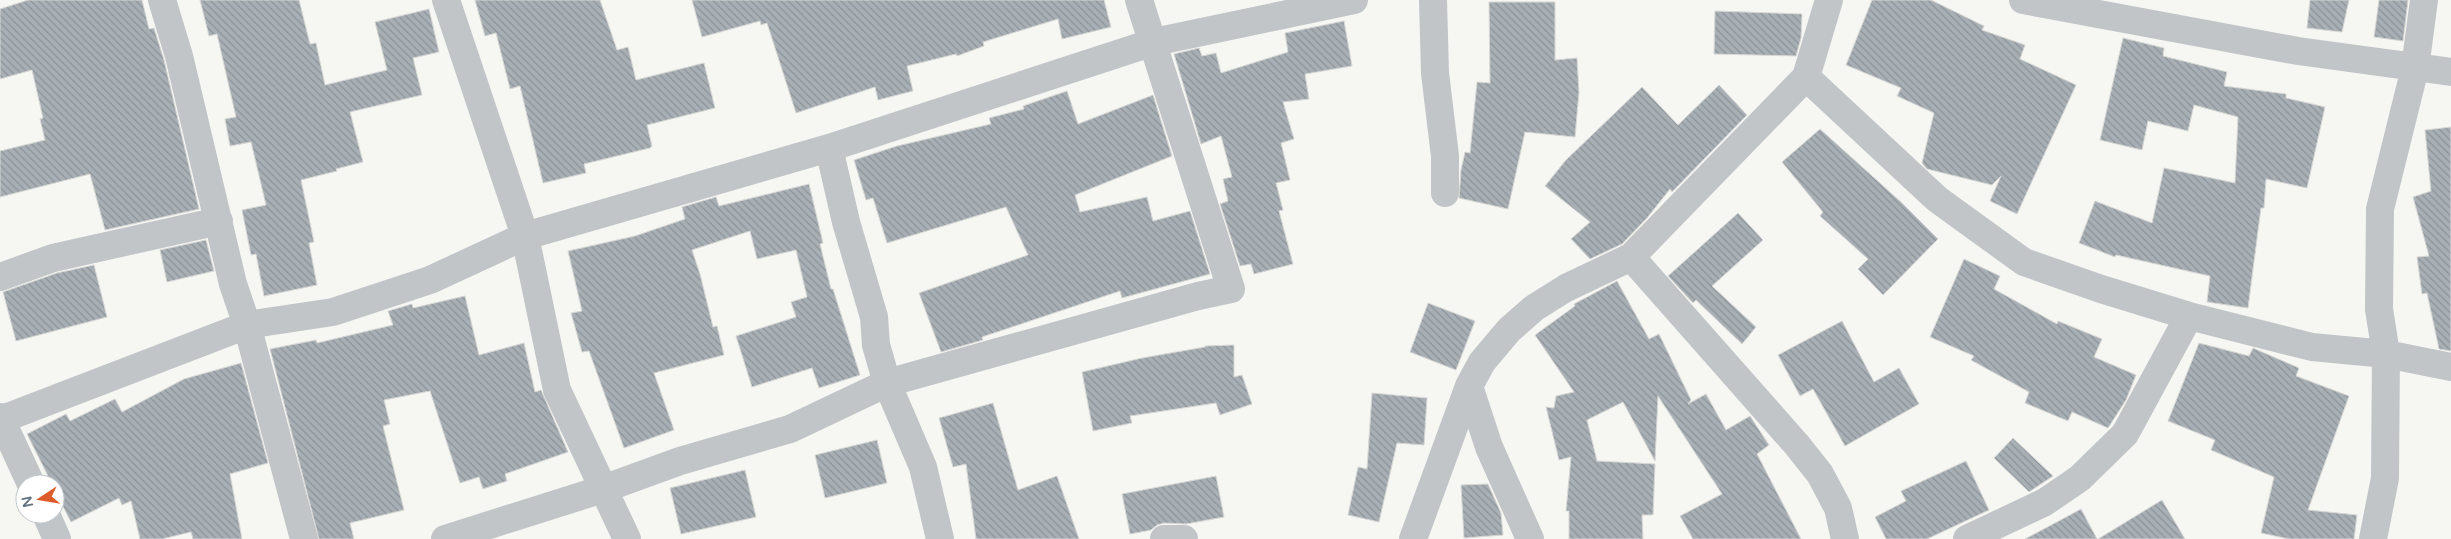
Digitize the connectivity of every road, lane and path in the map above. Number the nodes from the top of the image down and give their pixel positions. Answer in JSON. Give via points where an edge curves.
{"nodes":[{"id":1,"x":162,"y":0,"type":"edge"},
{"id":2,"x":446,"y":0,"type":"edge"},
{"id":3,"x":1139,"y":0,"type":"edge"},
{"id":4,"x":1354,"y":0,"type":"edge"},
{"id":5,"x":1433,"y":0,"type":"edge"},
{"id":6,"x":1829,"y":0,"type":"edge"},
{"id":7,"x":2023,"y":0,"type":"edge"},
{"id":8,"x":2424,"y":0,"type":"edge"},
{"id":9,"x":1154,"y":42,"type":"junction"},
{"id":10,"x":2415,"y":68,"type":"junction"},
{"id":11,"x":2451,"y":72,"type":"edge"},
{"id":12,"x":1806,"y":77,"type":"junction"},
{"id":13,"x":829,"y":148,"type":"junction"},
{"id":14,"x":1444,"y":193,"type":"dead end"},
{"id":15,"x":219,"y":221,"type":"junction"},
{"id":16,"x":525,"y":236,"type":"junction"},
{"id":17,"x":1631,"y":257,"type":"junction"},
{"id":18,"x":0,"y":277,"type":"edge"},
{"id":19,"x":2189,"y":316,"type":"junction"},
{"id":20,"x":247,"y":324,"type":"junction"},
{"id":21,"x":2386,"y":354,"type":"junction"},
{"id":22,"x":2451,"y":367,"type":"edge"},
{"id":23,"x":887,"y":383,"type":"junction"},
{"id":24,"x":1469,"y":386,"type":"junction"},
{"id":25,"x":0,"y":419,"type":"edge"},
{"id":26,"x":26,"y":474,"type":"edge"},
{"id":27,"x":602,"y":489,"type":"junction"},
{"id":28,"x":50,"y":524,"type":"edge"},
{"id":29,"x":57,"y":539,"type":"edge"},
{"id":30,"x":304,"y":539,"type":"edge"},
{"id":31,"x":445,"y":539,"type":"edge"},
{"id":32,"x":627,"y":539,"type":"edge"},
{"id":33,"x":940,"y":539,"type":"edge"},
{"id":34,"x":1164,"y":539,"type":"edge"},
{"id":35,"x":1184,"y":539,"type":"edge"},
{"id":36,"x":1413,"y":539,"type":"edge"},
{"id":37,"x":1530,"y":539,"type":"edge"},
{"id":38,"x":1845,"y":539,"type":"edge"},
{"id":39,"x":1967,"y":539,"type":"edge"},
{"id":40,"x":2373,"y":539,"type":"edge"}],
"edges":[{"from":1,"to":15,"type":"street"},
{"from":2,"to":16,"type":"street"},
{"from":3,"to":9,"type":"street"},
{"from":4,"to":9,"type":"street"},
{"from":5,"to":14,"type":"street","via":[[1434,72],[1445,156]]},
{"from":6,"to":12,"type":"street"},
{"from":7,"to":10,"type":"street","via":[[2298,51]]},
{"from":8,"to":10,"type":"street"},
{"from":9,"to":13,"type":"street"},
{"from":9,"to":23,"type":"street","via":[[1231,289]]},
{"from":10,"to":11,"type":"street"},
{"from":10,"to":21,"type":"street","via":[[2380,209],[2379,309]]},
{"from":12,"to":17,"type":"street"},
{"from":12,"to":19,"type":"street","via":[[1937,199],[2024,262]]},
{"from":13,"to":16,"type":"street"},
{"from":13,"to":23,"type":"street","via":[[846,222],[874,317],[876,344]]},
{"from":15,"to":18,"type":"street","via":[[53,258]]},
{"from":15,"to":20,"type":"street","via":[[233,284]]},
{"from":16,"to":20,"type":"street","via":[[430,280],[333,312]]},
{"from":16,"to":27,"type":"street","via":[[557,390]]},
{"from":17,"to":24,"type":"street","via":[[1566,288],[1534,308],[1509,330],[1482,362]]},
{"from":17,"to":38,"type":"street","via":[[1820,474],[1838,508]]},
{"from":19,"to":21,"type":"street","via":[[2312,347]]},
{"from":19,"to":39,"type":"street","via":[[2125,434],[2080,478],[2045,502]]},
{"from":20,"to":25,"type":"street"},
{"from":20,"to":30,"type":"street"},
{"from":21,"to":22,"type":"street"},
{"from":21,"to":40,"type":"street","via":[[2385,478]]},
{"from":23,"to":27,"type":"street","via":[[790,429],[680,461]]},
{"from":23,"to":33,"type":"street","via":[[923,467]]},
{"from":24,"to":36,"type":"street"},
{"from":24,"to":37,"type":"street","via":[[1489,447]]},
{"from":25,"to":26,"type":"street"},
{"from":27,"to":31,"type":"street"},
{"from":27,"to":32,"type":"street"},
{"from":28,"to":29,"type":"street"},
{"from":34,"to":35,"type":"street"}]}
